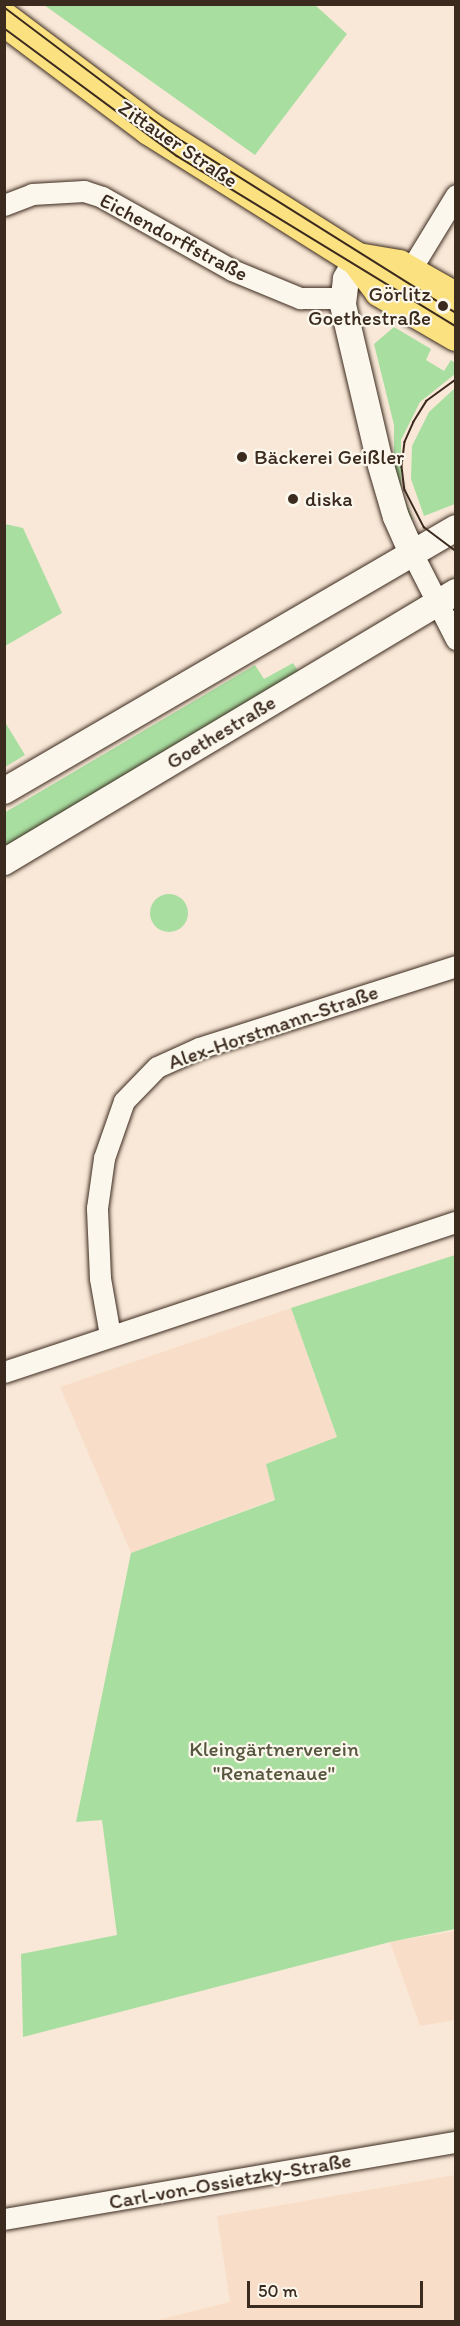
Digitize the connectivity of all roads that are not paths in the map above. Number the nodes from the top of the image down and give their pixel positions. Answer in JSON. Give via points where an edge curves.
{"nodes":[{"id":1,"x":4,"y":19,"type":"edge"},
{"id":2,"x":456,"y":195,"type":"edge"},
{"id":3,"x":4,"y":205,"type":"edge"},
{"id":4,"x":357,"y":259,"type":"junction"},
{"id":5,"x":409,"y":272,"type":"junction"},
{"id":6,"x":344,"y":298,"type":"junction"},
{"id":7,"x":456,"y":298,"type":"edge"},
{"id":8,"x":456,"y":334,"type":"edge"},
{"id":9,"x":456,"y":528,"type":"edge"},
{"id":10,"x":412,"y":553,"type":"junction"},
{"id":11,"x":447,"y":597,"type":"edge"},
{"id":12,"x":456,"y":639,"type":"edge"},
{"id":13,"x":4,"y":791,"type":"edge"},
{"id":14,"x":4,"y":862,"type":"edge"},
{"id":15,"x":456,"y":966,"type":"edge"},
{"id":16,"x":456,"y":1222,"type":"edge"},
{"id":17,"x":110,"y":1335,"type":"junction"},
{"id":18,"x":4,"y":1372,"type":"edge"},
{"id":19,"x":456,"y":2142,"type":"edge"},
{"id":20,"x":4,"y":2219,"type":"edge"}],
"edges":[{"from":1,"to":4,"type":"main road","name":"Zittauer Straße","via":[[149,128]]},
{"from":2,"to":5,"type":"street"},
{"from":3,"to":6,"type":"street","name":"Eichendorffstraße","via":[[32,194],[84,190],[102,196],[232,270],[300,298]]},
{"from":4,"to":5,"type":"main road","name":"Zittauer Straße","via":[[398,266]]},
{"from":4,"to":6,"type":"street","via":[[346,279]]},
{"from":4,"to":8,"type":"main road","name":"Zittauer Straße","via":[[380,290]]},
{"from":5,"to":7,"type":"main road","name":"Zittauer Straße"},
{"from":6,"to":10,"type":"street","via":[[379,459],[396,517]]},
{"from":9,"to":10,"type":"street"},
{"from":10,"to":11,"type":"street"},
{"from":10,"to":13,"type":"street"},
{"from":11,"to":12,"type":"street"},
{"from":11,"to":14,"type":"street","name":"Goethestraße"},
{"from":15,"to":17,"type":"street","name":"Alex-Horstmann-Straße","via":[[199,1048],[157,1067],[124,1101],[104,1158],[97,1208],[100,1278]]},
{"from":16,"to":17,"type":"street"},
{"from":17,"to":18,"type":"street"},
{"from":19,"to":20,"type":"street","name":"Carl-von-Ossietzky-Straße"}]}
